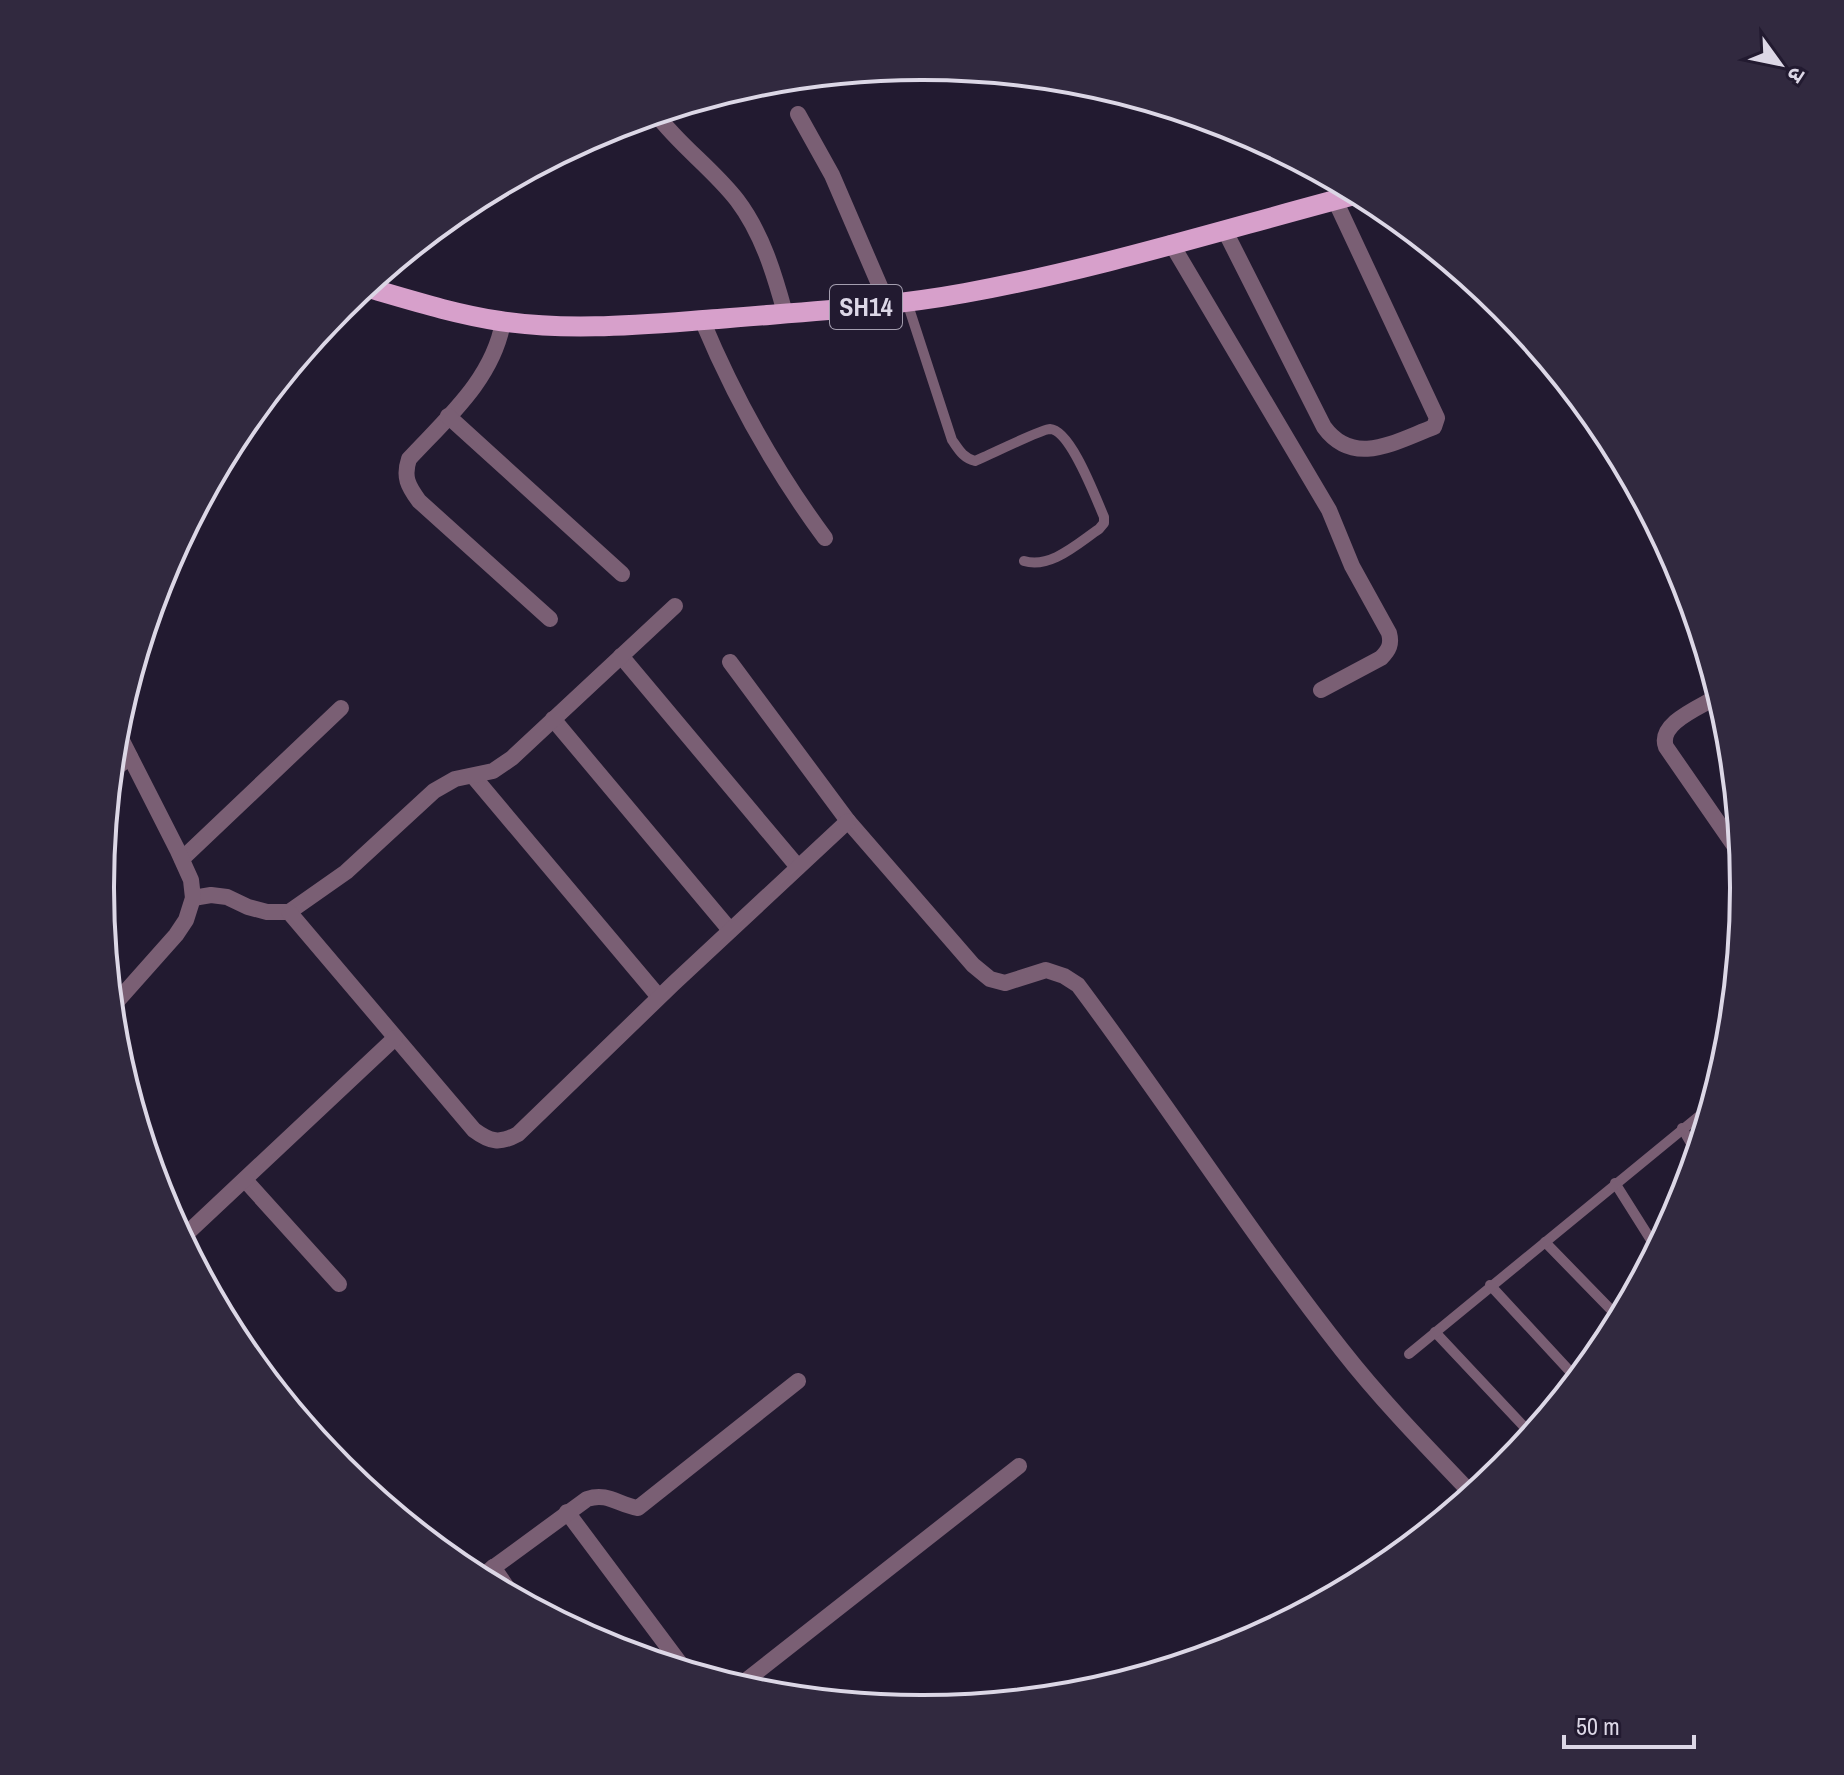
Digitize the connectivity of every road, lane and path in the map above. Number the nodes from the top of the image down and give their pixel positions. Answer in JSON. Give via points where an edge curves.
{"nodes":[{"id":1,"x":798,"y":114,"type":"dead end"},
{"id":2,"x":663,"y":123,"type":"edge"},
{"id":3,"x":1342,"y":198,"type":"edge"},
{"id":4,"x":1335,"y":200,"type":"junction"},
{"id":5,"x":1224,"y":229,"type":"junction"},
{"id":6,"x":1171,"y":243,"type":"junction"},
{"id":7,"x":379,"y":291,"type":"edge"},
{"id":8,"x":898,"y":303,"type":"junction"},
{"id":9,"x":785,"y":313,"type":"junction"},
{"id":10,"x":702,"y":320,"type":"junction"},
{"id":11,"x":503,"y":322,"type":"junction"},
{"id":12,"x":448,"y":416,"type":"junction"},
{"id":13,"x":825,"y":538,"type":"dead end"},
{"id":14,"x":1024,"y":561,"type":"dead end"},
{"id":15,"x":622,"y":574,"type":"dead end"},
{"id":16,"x":675,"y":606,"type":"dead end"},
{"id":17,"x":550,"y":619,"type":"dead end"},
{"id":18,"x":621,"y":656,"type":"junction"},
{"id":19,"x":730,"y":662,"type":"dead end"},
{"id":20,"x":1321,"y":690,"type":"dead end"},
{"id":21,"x":1708,"y":703,"type":"edge"},
{"id":22,"x":341,"y":708,"type":"dead end"},
{"id":23,"x":553,"y":719,"type":"junction"},
{"id":24,"x":127,"y":750,"type":"edge"},
{"id":25,"x":130,"y":757,"type":"junction"},
{"id":26,"x":125,"y":761,"type":"edge"},
{"id":27,"x":473,"y":776,"type":"junction"},
{"id":28,"x":848,"y":821,"type":"junction"},
{"id":29,"x":1728,"y":836,"type":"edge"},
{"id":30,"x":182,"y":859,"type":"junction"},
{"id":31,"x":798,"y":867,"type":"junction"},
{"id":32,"x":193,"y":898,"type":"junction"},
{"id":33,"x":289,"y":912,"type":"junction"},
{"id":34,"x":730,"y":930,"type":"junction"},
{"id":35,"x":122,"y":996,"type":"edge"},
{"id":36,"x":659,"y":997,"type":"junction"},
{"id":37,"x":395,"y":1038,"type":"junction"},
{"id":38,"x":1696,"y":1118,"type":"edge"},
{"id":39,"x":1682,"y":1128,"type":"junction"},
{"id":40,"x":1689,"y":1140,"type":"edge"},
{"id":41,"x":245,"y":1180,"type":"junction"},
{"id":42,"x":1615,"y":1183,"type":"junction"},
{"id":43,"x":191,"y":1230,"type":"edge"},
{"id":44,"x":1649,"y":1238,"type":"edge"},
{"id":45,"x":1545,"y":1242,"type":"junction"},
{"id":46,"x":339,"y":1284,"type":"dead end"},
{"id":47,"x":1490,"y":1285,"type":"junction"},
{"id":48,"x":1610,"y":1309,"type":"edge"},
{"id":49,"x":1435,"y":1332,"type":"junction"},
{"id":50,"x":1409,"y":1354,"type":"dead end"},
{"id":51,"x":1569,"y":1370,"type":"edge"},
{"id":52,"x":798,"y":1381,"type":"dead end"},
{"id":53,"x":1523,"y":1426,"type":"edge"},
{"id":54,"x":1019,"y":1466,"type":"dead end"},
{"id":55,"x":1464,"y":1486,"type":"edge"},
{"id":56,"x":567,"y":1512,"type":"junction"},
{"id":57,"x":493,"y":1567,"type":"junction"},
{"id":58,"x":490,"y":1569,"type":"edge"},
{"id":59,"x":498,"y":1575,"type":"edge"},
{"id":60,"x":674,"y":1656,"type":"edge"},
{"id":61,"x":752,"y":1676,"type":"edge"}],
"edges":[{"from":1,"to":8,"type":"street"},
{"from":2,"to":9,"type":"street","via":[[737,201],[764,246]]},
{"from":3,"to":4,"type":"main road","name":"SH14","number":"SH14"},
{"from":4,"to":5,"type":"main road","name":"SH14","number":"SH14"},
{"from":4,"to":5,"type":"street","via":[[1437,418],[1434,427],[1374,449],[1353,450],[1334,441],[1324,427]]},
{"from":5,"to":6,"type":"main road","name":"SH14","number":"SH14"},
{"from":6,"to":8,"type":"main road","name":"SH14","number":"SH14","via":[[965,293]]},
{"from":6,"to":20,"type":"street","via":[[1329,510],[1389,633],[1388,652]]},
{"from":7,"to":11,"type":"main road","name":"SH14","number":"SH14"},
{"from":8,"to":9,"type":"main road","name":"SH14","number":"SH14"},
{"from":8,"to":14,"type":"lane","via":[[952,440],[967,459],[975,461],[1048,429],[1070,444],[1104,523],[1057,557]]},
{"from":9,"to":10,"type":"main road","name":"SH14","number":"SH14"},
{"from":10,"to":11,"type":"main road","name":"SH14","number":"SH14"},
{"from":10,"to":13,"type":"street","via":[[760,443]]},
{"from":11,"to":12,"type":"street","via":[[489,366]]},
{"from":12,"to":15,"type":"street"},
{"from":12,"to":17,"type":"street","via":[[409,459],[407,483],[419,501]]},
{"from":16,"to":18,"type":"street"},
{"from":18,"to":23,"type":"street"},
{"from":18,"to":31,"type":"street"},
{"from":19,"to":28,"type":"street"},
{"from":21,"to":29,"type":"street","via":[[1673,724],[1663,739]]},
{"from":22,"to":30,"type":"street"},
{"from":23,"to":27,"type":"street","via":[[512,758]]},
{"from":23,"to":34,"type":"street"},
{"from":24,"to":25,"type":"street"},
{"from":25,"to":26,"type":"street"},
{"from":25,"to":30,"type":"street"},
{"from":27,"to":33,"type":"street","via":[[434,791],[346,872]]},
{"from":27,"to":36,"type":"street"},
{"from":28,"to":31,"type":"street"},
{"from":28,"to":55,"type":"street","via":[[990,979],[1005,983],[1046,970],[1078,985],[1343,1351]]},
{"from":30,"to":32,"type":"street"},
{"from":31,"to":34,"type":"street"},
{"from":32,"to":33,"type":"street","via":[[227,897],[267,912]]},
{"from":32,"to":35,"type":"street","via":[[176,935]]},
{"from":33,"to":37,"type":"street"},
{"from":34,"to":36,"type":"street"},
{"from":36,"to":37,"type":"street","via":[[505,1142],[489,1141],[474,1130]]},
{"from":37,"to":41,"type":"street"},
{"from":38,"to":39,"type":"lane"},
{"from":39,"to":40,"type":"lane"},
{"from":39,"to":42,"type":"lane"},
{"from":41,"to":43,"type":"street"},
{"from":41,"to":46,"type":"street"},
{"from":42,"to":44,"type":"lane"},
{"from":42,"to":45,"type":"lane"},
{"from":45,"to":47,"type":"lane"},
{"from":45,"to":48,"type":"lane"},
{"from":47,"to":49,"type":"lane"},
{"from":47,"to":51,"type":"lane"},
{"from":49,"to":50,"type":"lane"},
{"from":49,"to":53,"type":"lane"},
{"from":52,"to":56,"type":"street","via":[[638,1508],[599,1495]]},
{"from":54,"to":61,"type":"street"},
{"from":56,"to":57,"type":"street"},
{"from":56,"to":60,"type":"street"},
{"from":57,"to":58,"type":"street"},
{"from":57,"to":59,"type":"street"}]}
